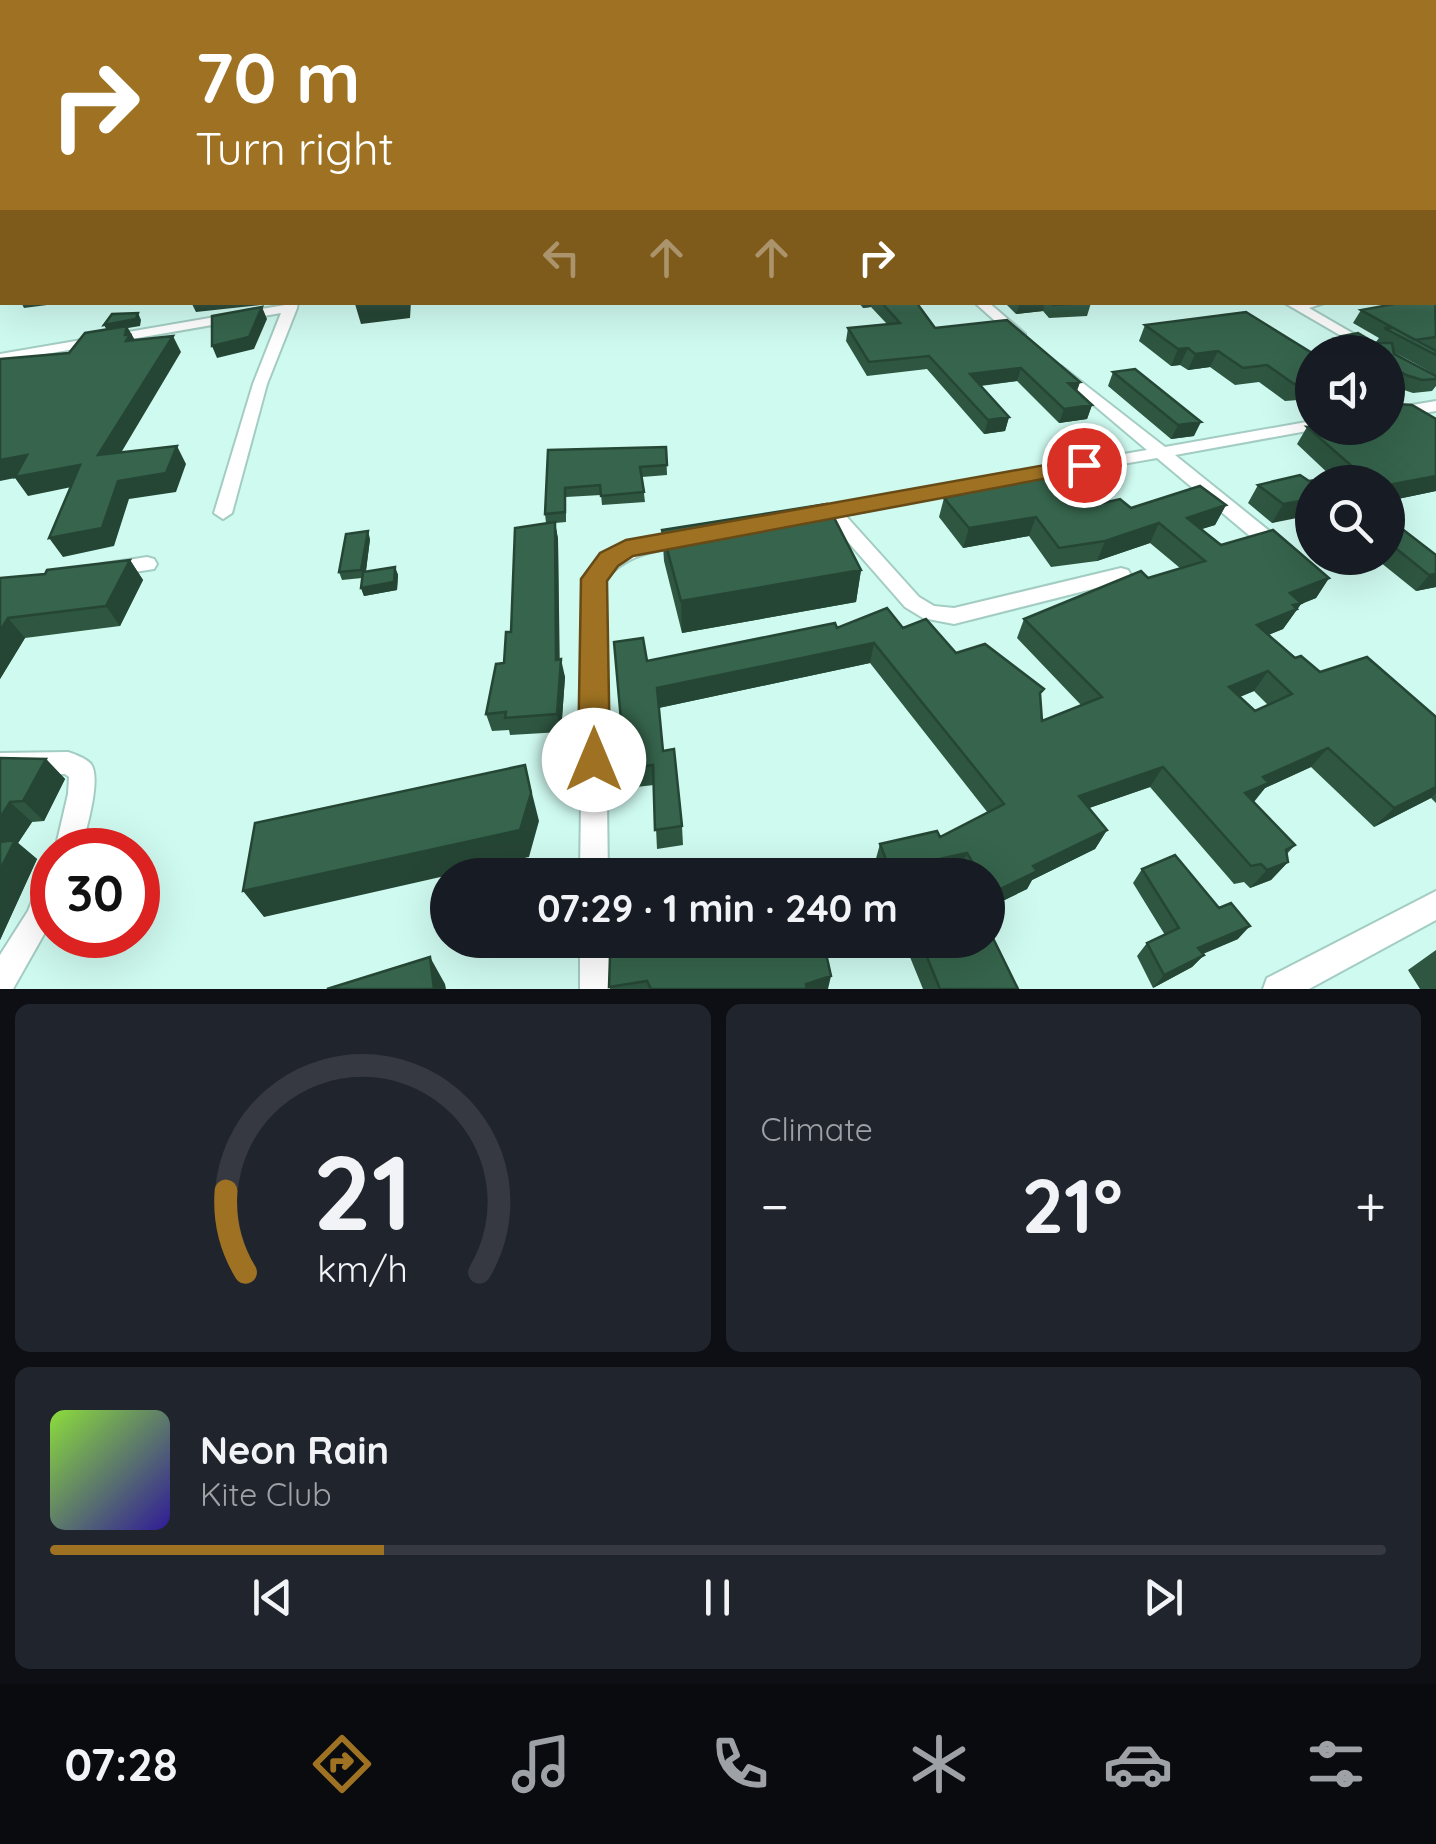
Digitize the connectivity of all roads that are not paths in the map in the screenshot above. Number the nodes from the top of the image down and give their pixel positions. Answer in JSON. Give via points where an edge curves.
{"nodes":[{"id":1,"x":292,"y":305,"type":"edge"},
{"id":2,"x":984,"y":305,"type":"edge"},
{"id":3,"x":1295,"y":305,"type":"edge"},
{"id":4,"x":1348,"y":335,"type":"edge"},
{"id":5,"x":1036,"y":349,"type":"edge"},
{"id":6,"x":0,"y":358,"type":"edge"},
{"id":7,"x":1051,"y":362,"type":"edge"},
{"id":8,"x":1436,"y":406,"type":"edge"},
{"id":9,"x":1405,"y":411,"type":"edge"},
{"id":10,"x":1295,"y":429,"type":"edge"},
{"id":11,"x":1156,"y":452,"type":"junction"},
{"id":12,"x":832,"y":512,"type":"junction"},
{"id":13,"x":222,"y":513,"type":"dead end"},
{"id":14,"x":795,"y":519,"type":"edge"},
{"id":15,"x":701,"y":536,"type":"edge"},
{"id":16,"x":1290,"y":558,"type":"edge"},
{"id":17,"x":147,"y":564,"type":"dead end"},
{"id":18,"x":92,"y":572,"type":"edge"},
{"id":19,"x":1121,"y":575,"type":"edge"},
{"id":20,"x":0,"y":764,"type":"edge"},
{"id":21,"x":75,"y":828,"type":"edge"},
{"id":22,"x":594,"y":858,"type":"edge"},
{"id":23,"x":1436,"y":905,"type":"edge"},
{"id":24,"x":30,"y":934,"type":"edge"},
{"id":25,"x":594,"y":958,"type":"edge"},
{"id":26,"x":0,"y":982,"type":"edge"},
{"id":27,"x":594,"y":989,"type":"edge"},
{"id":28,"x":1278,"y":989,"type":"edge"}],
"edges":[{"from":1,"to":6,"type":"street"},
{"from":1,"to":13,"type":"street","via":[[260,384]]},
{"from":2,"to":5,"type":"street"},
{"from":3,"to":4,"type":"street"},
{"from":7,"to":11,"type":"street"},
{"from":8,"to":9,"type":"street"},
{"from":10,"to":11,"type":"street"},
{"from":11,"to":12,"type":"street"},
{"from":11,"to":16,"type":"street"},
{"from":12,"to":14,"type":"street"},
{"from":12,"to":19,"type":"street","via":[[912,602],[930,613],[954,616]]},
{"from":15,"to":22,"type":"street","via":[[626,549],[594,579]]},
{"from":17,"to":18,"type":"street"},
{"from":20,"to":21,"type":"street","via":[[68,763],[82,771]]},
{"from":23,"to":28,"type":"street"},
{"from":24,"to":26,"type":"street"},
{"from":25,"to":27,"type":"street"}]}
